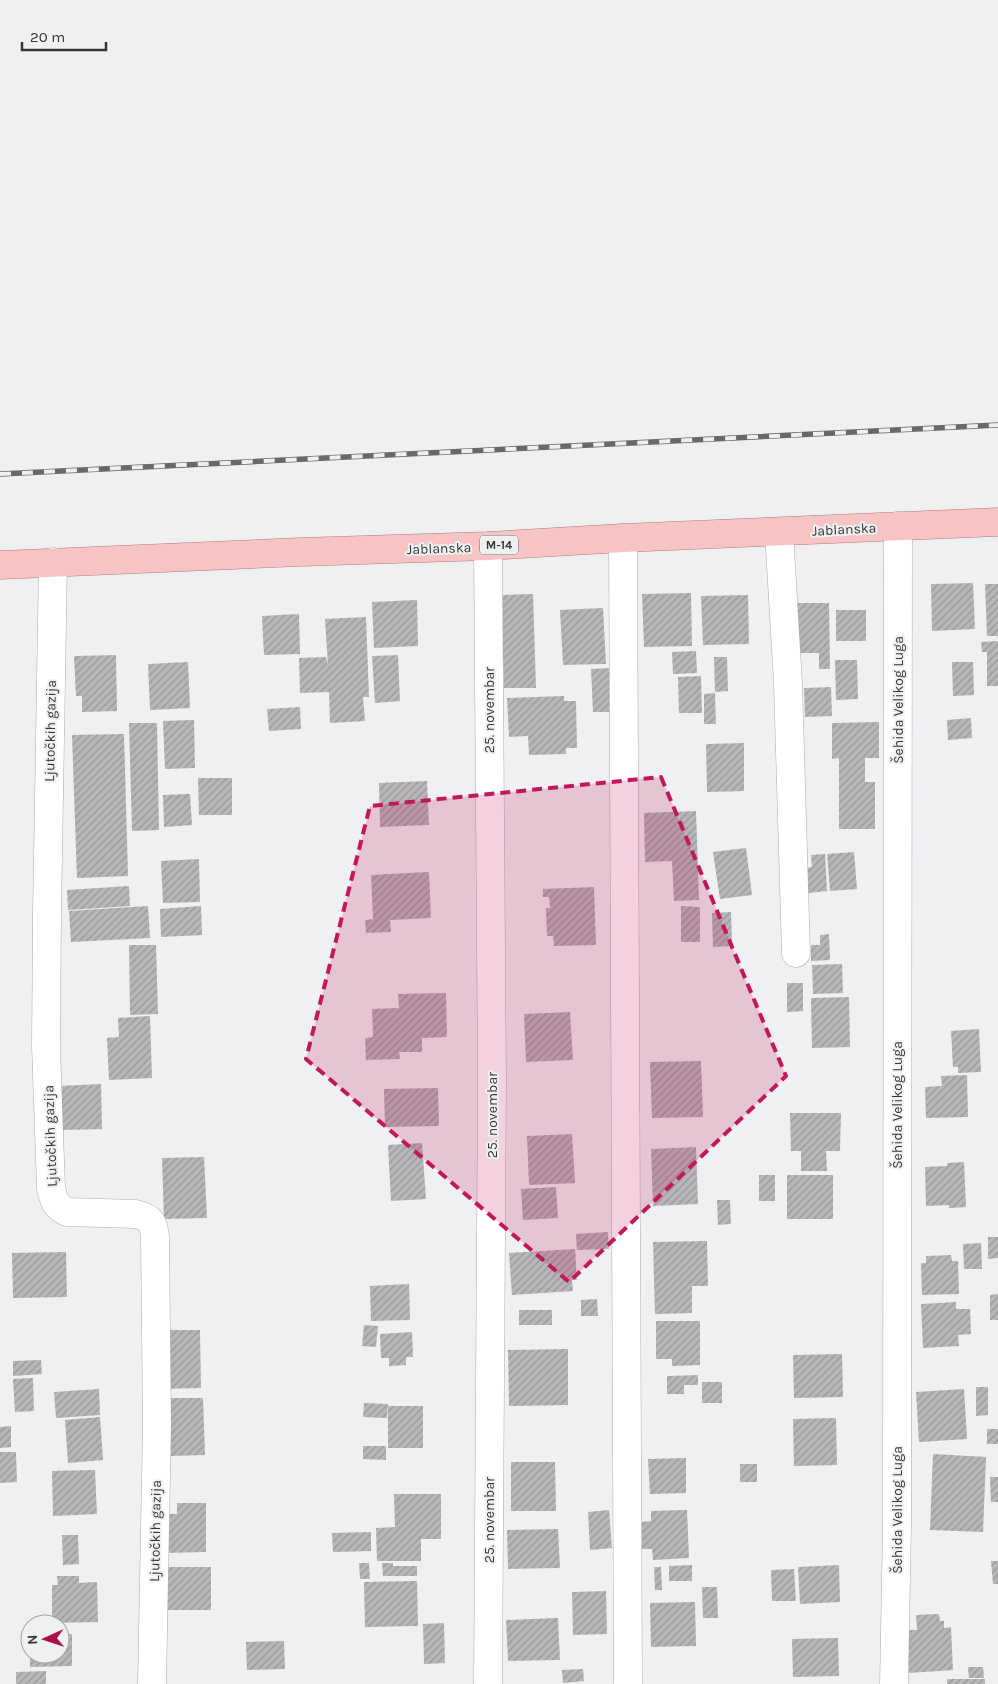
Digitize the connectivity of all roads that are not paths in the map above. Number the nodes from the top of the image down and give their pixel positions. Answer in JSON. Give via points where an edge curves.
{"nodes":[{"id":1,"x":998,"y":522,"type":"edge"},
{"id":2,"x":898,"y":526,"type":"junction"},
{"id":3,"x":779,"y":532,"type":"junction"},
{"id":4,"x":623,"y":538,"type":"junction"},
{"id":5,"x":488,"y":546,"type":"junction"},
{"id":6,"x":53,"y":562,"type":"junction"},
{"id":7,"x":0,"y":565,"type":"edge"},
{"id":8,"x":796,"y":953,"type":"dead end"},
{"id":9,"x":152,"y":1684,"type":"edge"},
{"id":10,"x":488,"y":1684,"type":"edge"},
{"id":11,"x":628,"y":1684,"type":"edge"},
{"id":12,"x":894,"y":1684,"type":"edge"}],
"edges":[{"from":1,"to":2,"type":"main road","name":"Jablanska","number":"M-14"},
{"from":2,"to":3,"type":"main road","name":"Jablanska","number":"M-14"},
{"from":2,"to":12,"type":"street","name":"Šehida Velikog Luga"},
{"from":3,"to":4,"type":"main road","name":"Jablanska","number":"M-14"},
{"from":3,"to":8,"type":"street","via":[[788,683]]},
{"from":4,"to":5,"type":"main road","name":"Jablanska","number":"M-14"},
{"from":4,"to":11,"type":"street"},
{"from":5,"to":6,"type":"main road","name":"Jablanska","number":"M-14"},
{"from":5,"to":10,"type":"street","name":"25. novembar","via":[[492,1082]]},
{"from":6,"to":7,"type":"main road","name":"Jablanska","number":"M-14"},
{"from":6,"to":9,"type":"street","name":"Ljutočkih gazija","via":[[46,1027],[50,1188],[59,1208],[67,1212],[136,1214],[147,1217],[153,1224],[157,1425]]}]}
